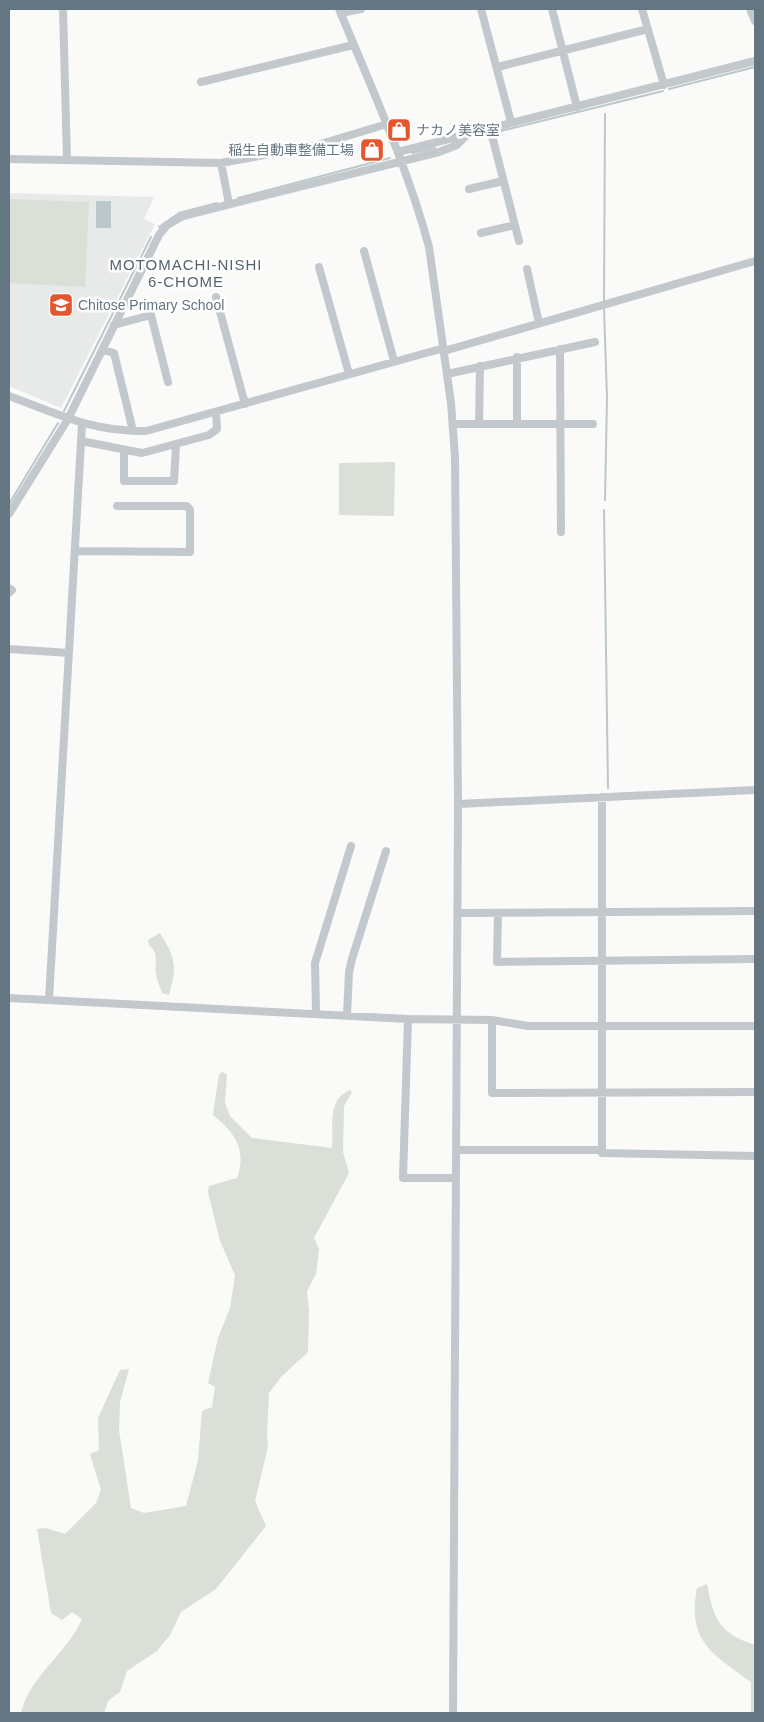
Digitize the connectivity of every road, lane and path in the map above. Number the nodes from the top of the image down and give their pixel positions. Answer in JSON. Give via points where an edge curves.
{"nodes":[{"id":1,"x":63,"y":9,"type":"edge"},
{"id":2,"x":361,"y":9,"type":"edge"},
{"id":3,"x":481,"y":9,"type":"edge"},
{"id":4,"x":552,"y":9,"type":"edge"},
{"id":5,"x":642,"y":9,"type":"edge"},
{"id":6,"x":750,"y":9,"type":"edge"},
{"id":7,"x":340,"y":11,"type":"edge"},
{"id":8,"x":755,"y":21,"type":"edge"},
{"id":9,"x":648,"y":29,"type":"junction"},
{"id":10,"x":353,"y":45,"type":"junction"},
{"id":11,"x":564,"y":50,"type":"junction"},
{"id":12,"x":755,"y":61,"type":"edge"},
{"id":13,"x":498,"y":67,"type":"junction"},
{"id":14,"x":201,"y":82,"type":"dead end"},
{"id":15,"x":664,"y":85,"type":"junction"},
{"id":16,"x":577,"y":107,"type":"junction"},
{"id":17,"x":512,"y":122,"type":"junction"},
{"id":18,"x":387,"y":124,"type":"junction"},
{"id":19,"x":490,"y":128,"type":"junction"},
{"id":20,"x":468,"y":134,"type":"junction"},
{"id":21,"x":398,"y":152,"type":"junction"},
{"id":22,"x":9,"y":159,"type":"edge"},
{"id":23,"x":67,"y":160,"type":"junction"},
{"id":24,"x":401,"y":161,"type":"junction"},
{"id":25,"x":220,"y":163,"type":"junction"},
{"id":26,"x":503,"y":181,"type":"junction"},
{"id":27,"x":469,"y":189,"type":"dead end"},
{"id":28,"x":229,"y":204,"type":"junction"},
{"id":29,"x":515,"y":225,"type":"junction"},
{"id":30,"x":481,"y":233,"type":"dead end"},
{"id":31,"x":519,"y":242,"type":"dead end"},
{"id":32,"x":364,"y":250,"type":"dead end"},
{"id":33,"x":755,"y":261,"type":"edge"},
{"id":34,"x":320,"y":266,"type":"dead end"},
{"id":35,"x":526,"y":269,"type":"dead end"},
{"id":36,"x":216,"y":296,"type":"dead end"},
{"id":37,"x":539,"y":323,"type":"junction"},
{"id":38,"x":114,"y":325,"type":"junction"},
{"id":39,"x":595,"y":342,"type":"dead end"},
{"id":40,"x":560,"y":349,"type":"junction"},
{"id":41,"x":103,"y":350,"type":"junction"},
{"id":42,"x":444,"y":350,"type":"junction"},
{"id":43,"x":517,"y":357,"type":"junction"},
{"id":44,"x":394,"y":361,"type":"junction"},
{"id":45,"x":480,"y":366,"type":"junction"},
{"id":46,"x":349,"y":374,"type":"junction"},
{"id":47,"x":447,"y":374,"type":"junction"},
{"id":48,"x":168,"y":382,"type":"dead end"},
{"id":49,"x":9,"y":396,"type":"edge"},
{"id":50,"x":245,"y":404,"type":"junction"},
{"id":51,"x":216,"y":412,"type":"junction"},
{"id":52,"x":68,"y":419,"type":"junction"},
{"id":53,"x":82,"y":424,"type":"junction"},
{"id":54,"x":453,"y":424,"type":"junction"},
{"id":55,"x":479,"y":424,"type":"junction"},
{"id":56,"x":517,"y":424,"type":"junction"},
{"id":57,"x":560,"y":424,"type":"junction"},
{"id":58,"x":594,"y":424,"type":"dead end"},
{"id":59,"x":133,"y":431,"type":"junction"},
{"id":60,"x":81,"y":441,"type":"junction"},
{"id":61,"x":176,"y":445,"type":"junction"},
{"id":62,"x":124,"y":451,"type":"junction"},
{"id":63,"x":117,"y":506,"type":"dead end"},
{"id":64,"x":9,"y":514,"type":"edge"},
{"id":65,"x":561,"y":532,"type":"dead end"},
{"id":66,"x":76,"y":551,"type":"junction"},
{"id":67,"x":9,"y":588,"type":"edge"},
{"id":68,"x":9,"y":593,"type":"edge"},
{"id":69,"x":9,"y":649,"type":"edge"},
{"id":70,"x":69,"y":653,"type":"junction"},
{"id":71,"x":755,"y":790,"type":"edge"},
{"id":72,"x":602,"y":798,"type":"junction"},
{"id":73,"x":458,"y":804,"type":"junction"},
{"id":74,"x":351,"y":846,"type":"dead end"},
{"id":75,"x":386,"y":851,"type":"dead end"},
{"id":76,"x":755,"y":911,"type":"edge"},
{"id":77,"x":603,"y":912,"type":"junction"},
{"id":78,"x":458,"y":913,"type":"junction"},
{"id":79,"x":498,"y":913,"type":"junction"},
{"id":80,"x":755,"y":959,"type":"edge"},
{"id":81,"x":603,"y":960,"type":"junction"},
{"id":82,"x":9,"y":998,"type":"edge"},
{"id":83,"x":49,"y":1000,"type":"junction"},
{"id":84,"x":316,"y":1013,"type":"junction"},
{"id":85,"x":347,"y":1015,"type":"junction"},
{"id":86,"x":408,"y":1019,"type":"junction"},
{"id":87,"x":492,"y":1020,"type":"junction"},
{"id":88,"x":457,"y":1021,"type":"junction"},
{"id":89,"x":602,"y":1026,"type":"junction"},
{"id":90,"x":755,"y":1026,"type":"edge"},
{"id":91,"x":755,"y":1092,"type":"edge"},
{"id":92,"x":603,"y":1093,"type":"junction"},
{"id":93,"x":456,"y":1150,"type":"junction"},
{"id":94,"x":602,"y":1150,"type":"junction"},
{"id":95,"x":755,"y":1156,"type":"edge"},
{"id":96,"x":456,"y":1178,"type":"junction"},
{"id":97,"x":453,"y":1713,"type":"edge"}],
"edges":[{"from":1,"to":23,"type":"street"},
{"from":2,"to":7,"type":"street"},
{"from":3,"to":13,"type":"street"},
{"from":4,"to":11,"type":"street"},
{"from":5,"to":9,"type":"street"},
{"from":6,"to":8,"type":"street"},
{"from":7,"to":10,"type":"street"},
{"from":9,"to":11,"type":"street"},
{"from":9,"to":15,"type":"street"},
{"from":10,"to":14,"type":"street"},
{"from":10,"to":18,"type":"street"},
{"from":11,"to":13,"type":"street"},
{"from":11,"to":16,"type":"street"},
{"from":12,"to":15,"type":"street"},
{"from":13,"to":17,"type":"street"},
{"from":15,"to":16,"type":"street"},
{"from":16,"to":17,"type":"street"},
{"from":17,"to":19,"type":"street"},
{"from":18,"to":21,"type":"street"},
{"from":18,"to":25,"type":"street","via":[[314,146]]},
{"from":19,"to":20,"type":"street"},
{"from":19,"to":26,"type":"street"},
{"from":20,"to":21,"type":"street"},
{"from":20,"to":24,"type":"street","via":[[457,145]]},
{"from":21,"to":24,"type":"street"},
{"from":22,"to":23,"type":"street"},
{"from":23,"to":25,"type":"street"},
{"from":24,"to":28,"type":"street"},
{"from":24,"to":42,"type":"street","via":[[418,204],[429,247]]},
{"from":25,"to":28,"type":"street"},
{"from":26,"to":27,"type":"street"},
{"from":26,"to":29,"type":"street"},
{"from":28,"to":38,"type":"street","via":[[183,216],[162,230]]},
{"from":29,"to":30,"type":"street"},
{"from":29,"to":31,"type":"street"},
{"from":32,"to":44,"type":"street"},
{"from":33,"to":37,"type":"street"},
{"from":34,"to":46,"type":"street"},
{"from":35,"to":37,"type":"street"},
{"from":36,"to":50,"type":"street"},
{"from":37,"to":42,"type":"street"},
{"from":38,"to":41,"type":"street"},
{"from":38,"to":48,"type":"street","via":[[151,315]]},
{"from":39,"to":40,"type":"street"},
{"from":40,"to":43,"type":"street"},
{"from":40,"to":57,"type":"street"},
{"from":41,"to":52,"type":"street"},
{"from":41,"to":59,"type":"street","via":[[114,353]]},
{"from":42,"to":44,"type":"street"},
{"from":42,"to":47,"type":"street"},
{"from":43,"to":45,"type":"street"},
{"from":43,"to":56,"type":"street"},
{"from":44,"to":46,"type":"street"},
{"from":45,"to":47,"type":"street"},
{"from":45,"to":55,"type":"street"},
{"from":46,"to":50,"type":"street"},
{"from":47,"to":54,"type":"street"},
{"from":49,"to":52,"type":"street"},
{"from":50,"to":51,"type":"street"},
{"from":51,"to":59,"type":"street","via":[[159,429]]},
{"from":51,"to":61,"type":"street","via":[[217,429],[209,435]]},
{"from":52,"to":53,"type":"street"},
{"from":52,"to":64,"type":"street"},
{"from":53,"to":59,"type":"street"},
{"from":53,"to":60,"type":"street"},
{"from":54,"to":55,"type":"street"},
{"from":54,"to":73,"type":"street"},
{"from":55,"to":56,"type":"street"},
{"from":56,"to":57,"type":"street"},
{"from":57,"to":58,"type":"street"},
{"from":57,"to":65,"type":"street"},
{"from":60,"to":62,"type":"street"},
{"from":60,"to":66,"type":"street"},
{"from":61,"to":62,"type":"street","via":[[142,453]]},
{"from":61,"to":62,"type":"street","via":[[174,482],[124,481]]},
{"from":63,"to":66,"type":"street","via":[[186,506],[190,510],[190,552]]},
{"from":66,"to":70,"type":"street"},
{"from":67,"to":68,"type":"street","via":[[12,590]]},
{"from":69,"to":70,"type":"street"},
{"from":70,"to":83,"type":"street"},
{"from":71,"to":72,"type":"street"},
{"from":72,"to":73,"type":"street"},
{"from":72,"to":77,"type":"street"},
{"from":73,"to":78,"type":"street"},
{"from":74,"to":84,"type":"street","via":[[315,963]]},
{"from":75,"to":85,"type":"street","via":[[352,959]]},
{"from":76,"to":77,"type":"street"},
{"from":77,"to":79,"type":"street"},
{"from":77,"to":81,"type":"street"},
{"from":78,"to":79,"type":"street"},
{"from":78,"to":88,"type":"street"},
{"from":79,"to":81,"type":"street","via":[[497,962]]},
{"from":80,"to":81,"type":"street"},
{"from":81,"to":89,"type":"street"},
{"from":82,"to":83,"type":"street"},
{"from":83,"to":84,"type":"street"},
{"from":84,"to":85,"type":"street"},
{"from":85,"to":86,"type":"street"},
{"from":86,"to":88,"type":"street"},
{"from":86,"to":96,"type":"street","via":[[403,1178]]},
{"from":87,"to":88,"type":"street"},
{"from":87,"to":89,"type":"street","via":[[528,1026]]},
{"from":87,"to":92,"type":"street","via":[[492,1093]]},
{"from":88,"to":93,"type":"street"},
{"from":89,"to":90,"type":"street"},
{"from":89,"to":92,"type":"street"},
{"from":91,"to":92,"type":"street"},
{"from":92,"to":94,"type":"street"},
{"from":93,"to":94,"type":"street"},
{"from":93,"to":96,"type":"street"},
{"from":94,"to":95,"type":"street","via":[[602,1153]]},
{"from":96,"to":97,"type":"street"}]}
